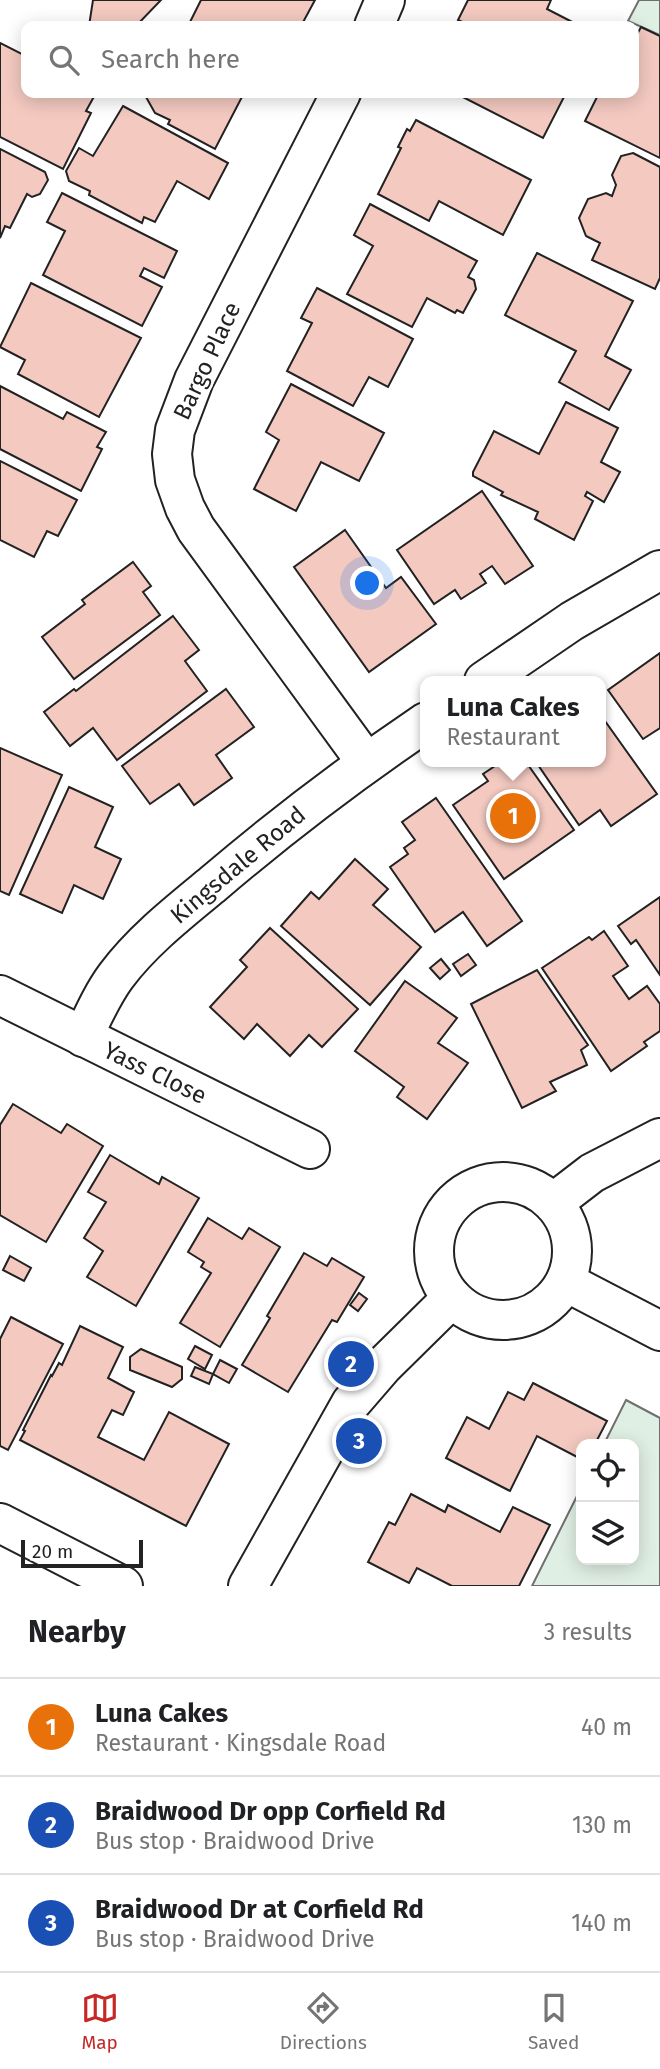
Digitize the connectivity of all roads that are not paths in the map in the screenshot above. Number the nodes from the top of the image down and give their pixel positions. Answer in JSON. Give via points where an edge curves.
{"nodes":[{"id":1,"x":385,"y":0,"type":"edge"},
{"id":2,"x":376,"y":21,"type":"edge"},
{"id":3,"x":338,"y":98,"type":"edge"},
{"id":4,"x":660,"y":570,"type":"edge"},
{"id":5,"x":491,"y":676,"type":"edge"},
{"id":6,"x":420,"y":725,"type":"edge"},
{"id":7,"x":366,"y":762,"type":"junction"},
{"id":8,"x":0,"y":995,"type":"edge"},
{"id":9,"x":83,"y":1037,"type":"junction"},
{"id":10,"x":660,"y":1138,"type":"edge"},
{"id":11,"x":310,"y":1149,"type":"dead end"},
{"id":12,"x":553,"y":1203,"type":"junction"},
{"id":13,"x":566,"y":1282,"type":"junction"},
{"id":14,"x":452,"y":1298,"type":"junction"},
{"id":15,"x":660,"y":1331,"type":"edge"},
{"id":16,"x":0,"y":1523,"type":"edge"},
{"id":17,"x":123,"y":1586,"type":"edge"},
{"id":18,"x":248,"y":1586,"type":"edge"}],
"edges":[{"from":1,"to":2,"type":"street"},
{"from":3,"to":7,"type":"street","name":"Bargo Place","via":[[190,389],[175,430],[172,454],[176,480],[196,529]]},
{"from":4,"to":5,"type":"street","via":[[572,621]]},
{"from":6,"to":7,"type":"street","name":"Kingsdale Road"},
{"from":7,"to":9,"type":"street","name":"Kingsdale Road","via":[[283,824],[131,958],[100,1001]]},
{"from":8,"to":9,"type":"street","name":"Yass Close"},
{"from":9,"to":11,"type":"street","name":"Yass Close"},
{"from":10,"to":12,"type":"street","via":[[592,1173]]},
{"from":12,"to":13,"type":"street","via":[[571,1240]]},
{"from":12,"to":14,"type":"street","via":[[534,1189],[511,1182],[487,1184],[448,1210],[434,1255],[439,1278]]},
{"from":13,"to":14,"type":"street","via":[[535,1313],[513,1320],[491,1320]]},
{"from":13,"to":15,"type":"street"},
{"from":14,"to":18,"type":"street","via":[[351,1403]]},
{"from":16,"to":17,"type":"street"}]}
